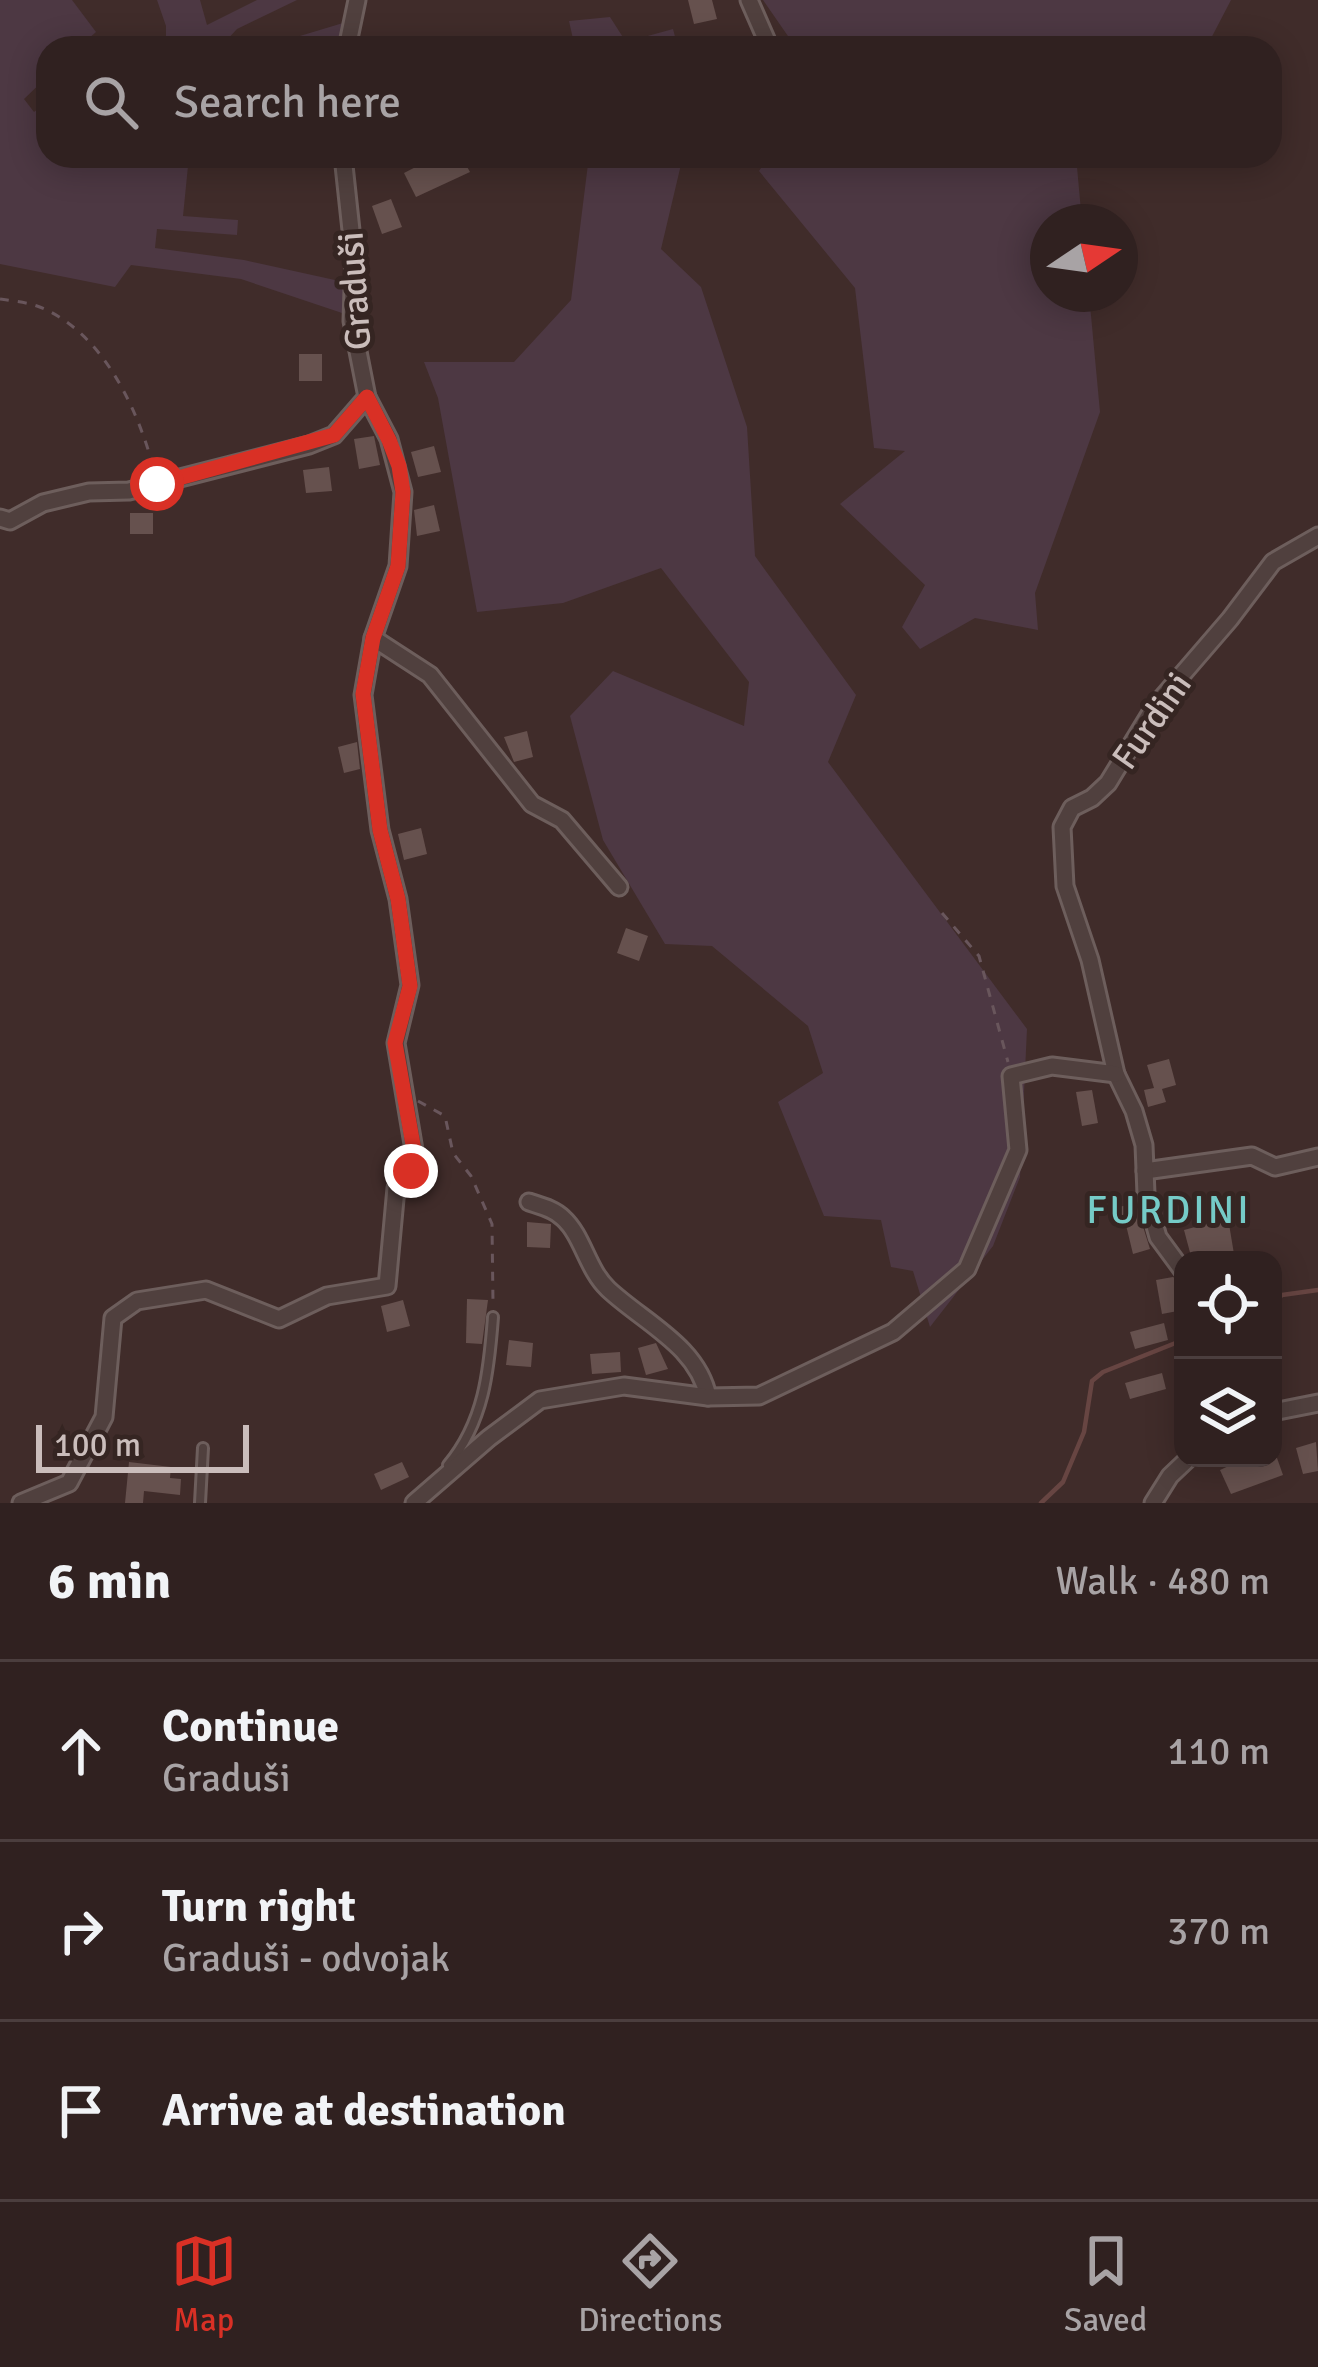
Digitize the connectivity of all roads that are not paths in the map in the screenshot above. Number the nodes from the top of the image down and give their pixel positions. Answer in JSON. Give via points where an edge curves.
{"nodes":[{"id":1,"x":357,"y":0,"type":"edge"},
{"id":2,"x":749,"y":0,"type":"edge"},
{"id":3,"x":350,"y":36,"type":"edge"},
{"id":4,"x":765,"y":36,"type":"edge"},
{"id":5,"x":344,"y":168,"type":"edge"},
{"id":6,"x":367,"y":397,"type":"junction"},
{"id":7,"x":5,"y":519,"type":"edge"},
{"id":8,"x":1318,"y":536,"type":"edge"},
{"id":9,"x":373,"y":638,"type":"junction"},
{"id":10,"x":620,"y":887,"type":"dead end"},
{"id":11,"x":1116,"y":1074,"type":"junction"},
{"id":12,"x":1318,"y":1157,"type":"edge"},
{"id":13,"x":1145,"y":1171,"type":"junction"},
{"id":14,"x":529,"y":1202,"type":"dead end"},
{"id":15,"x":1174,"y":1259,"type":"edge"},
{"id":16,"x":494,"y":1317,"type":"road end"},
{"id":17,"x":708,"y":1396,"type":"junction"},
{"id":18,"x":1318,"y":1403,"type":"edge"},
{"id":19,"x":1282,"y":1410,"type":"edge"},
{"id":20,"x":203,"y":1448,"type":"dead end"},
{"id":21,"x":1180,"y":1467,"type":"edge"},
{"id":22,"x":437,"y":1485,"type":"junction"},
{"id":23,"x":21,"y":1503,"type":"edge"},
{"id":24,"x":200,"y":1503,"type":"edge"},
{"id":25,"x":414,"y":1503,"type":"edge"},
{"id":26,"x":1154,"y":1503,"type":"edge"}],
"edges":[{"from":1,"to":3,"type":"street"},
{"from":2,"to":4,"type":"street"},
{"from":5,"to":6,"type":"street","name":"Graduši","via":[[352,321]]},
{"from":6,"to":7,"type":"street","name":"Graduši","via":[[334,435],[129,491],[43,503]]},
{"from":6,"to":9,"type":"street","via":[[403,492],[398,566]]},
{"from":8,"to":11,"type":"street","name":"Furdini","via":[[1273,562],[1155,706],[1108,783],[1072,808],[1061,827],[1065,886]]},
{"from":9,"to":10,"type":"street","via":[[430,675],[532,804],[562,820]]},
{"from":9,"to":23,"type":"street","via":[[363,694],[410,986],[395,1043],[415,1156],[396,1188],[387,1286],[327,1296],[279,1319],[206,1290],[136,1301],[113,1318],[104,1417],[69,1483]]},
{"from":11,"to":13,"type":"street","name":"Furdini","via":[[1139,1128]]},
{"from":11,"to":17,"type":"street","via":[[1052,1066],[1011,1076],[1018,1150],[967,1269],[893,1332],[760,1396]]},
{"from":12,"to":13,"type":"street","via":[[1275,1167],[1252,1156]]},
{"from":13,"to":15,"type":"street","name":"Furdini","via":[[1158,1237]]},
{"from":14,"to":17,"type":"street","via":[[568,1221],[607,1288],[680,1349],[704,1376]]},
{"from":16,"to":22,"type":"lane","via":[[483,1402]]},
{"from":17,"to":22,"type":"street","via":[[623,1386],[540,1400]]},
{"from":18,"to":19,"type":"street"},
{"from":20,"to":24,"type":"lane"},
{"from":21,"to":26,"type":"street"},
{"from":22,"to":25,"type":"street"}]}
